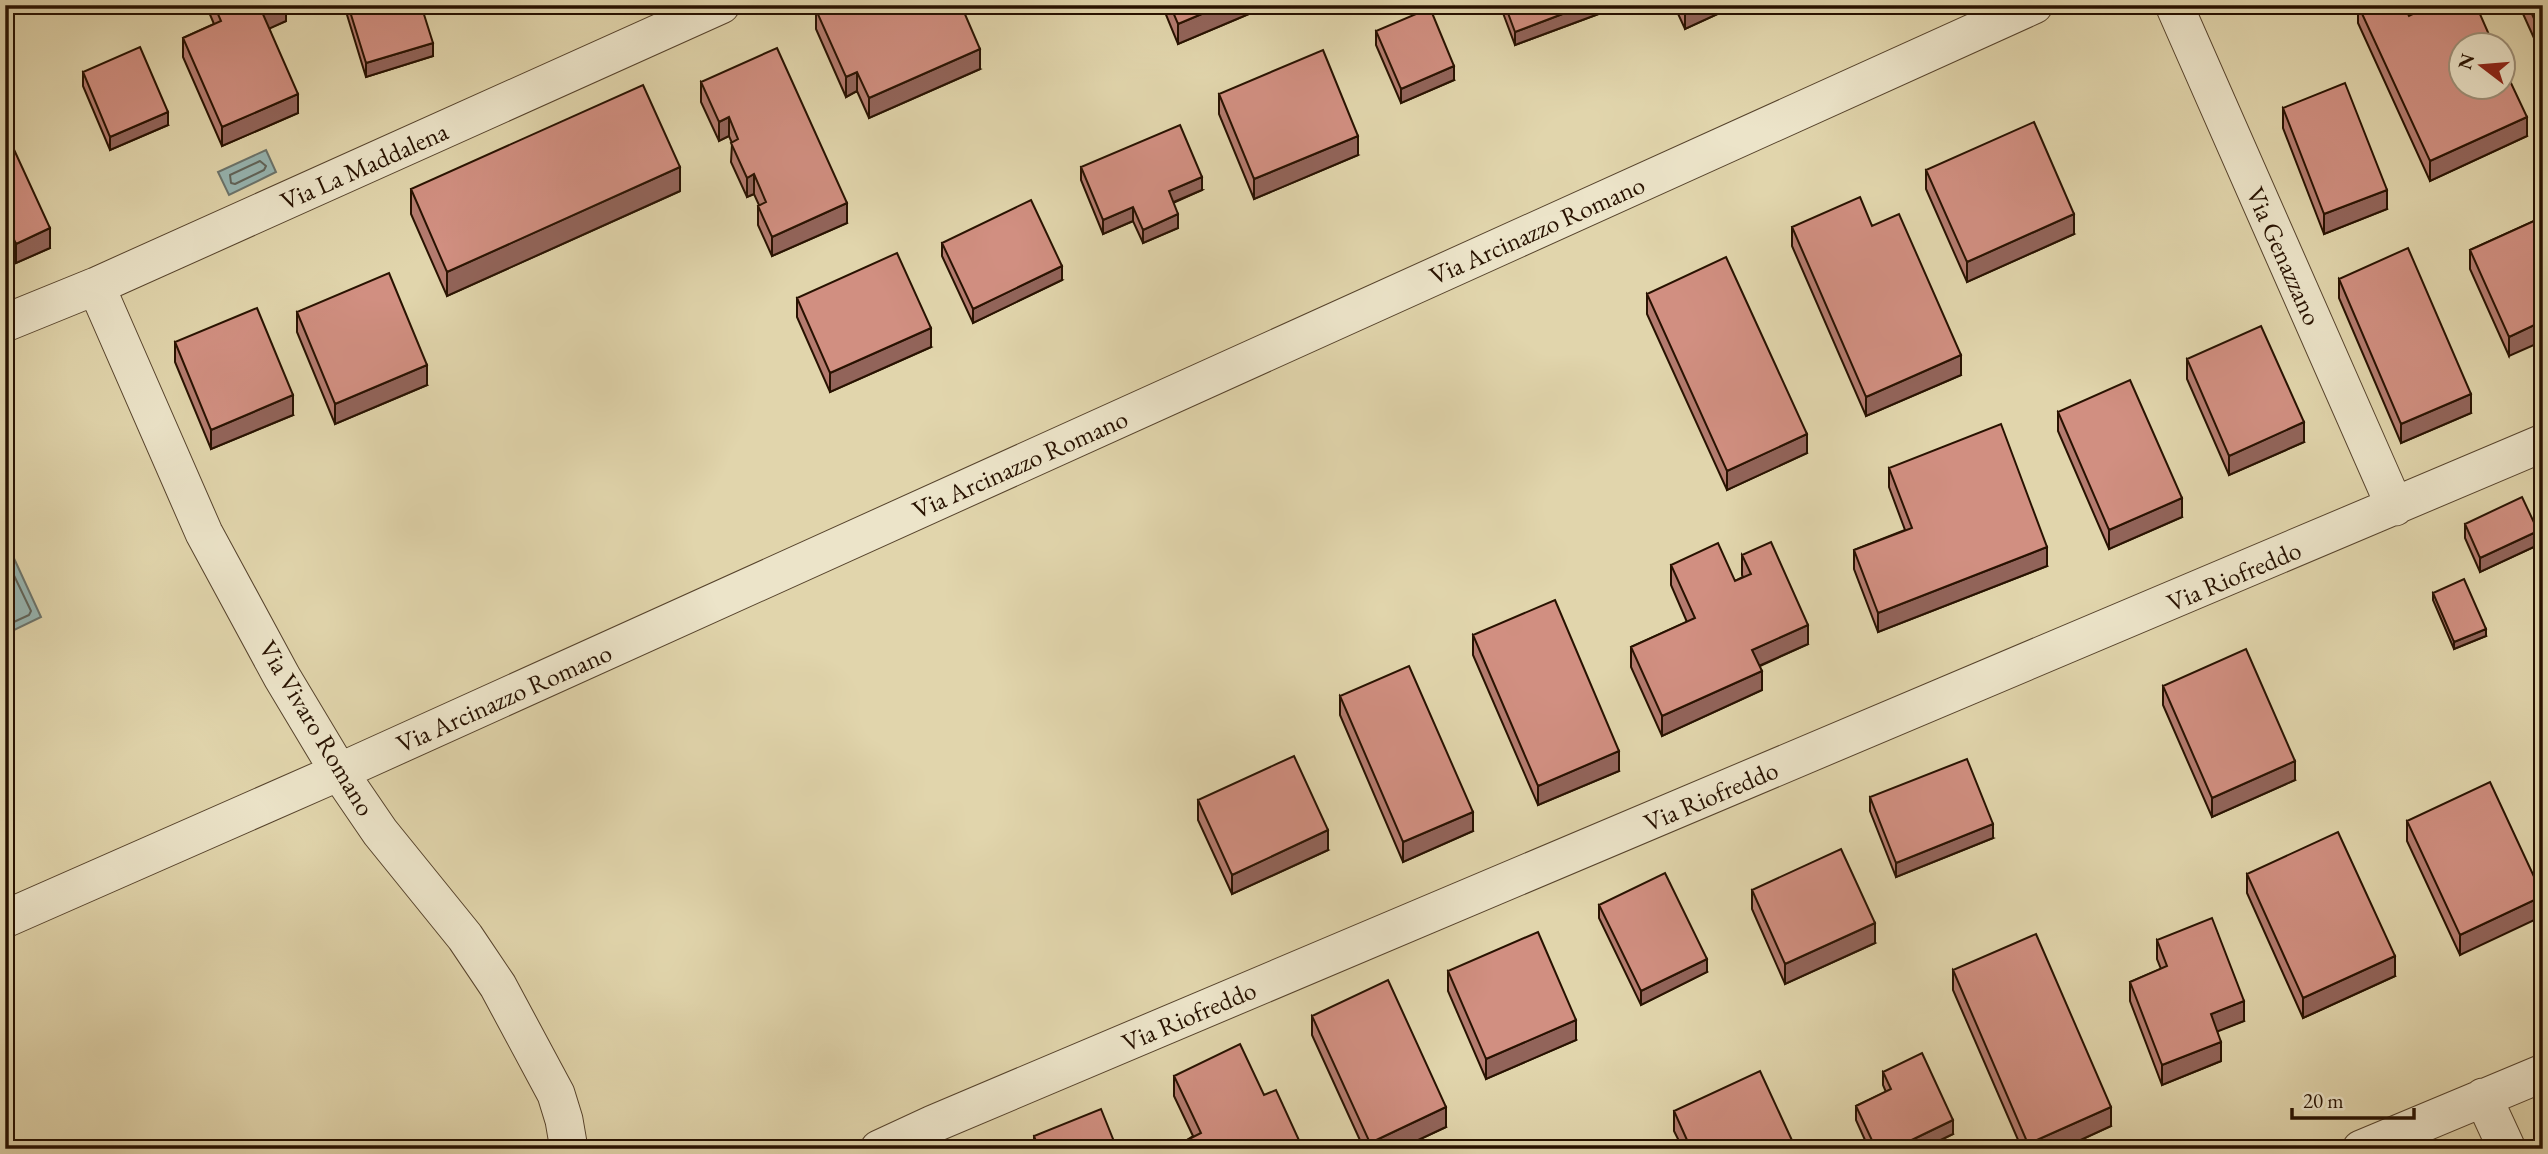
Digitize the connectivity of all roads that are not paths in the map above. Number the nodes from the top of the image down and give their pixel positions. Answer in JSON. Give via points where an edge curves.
{"nodes":[{"id":1,"x":721,"y":5,"type":"edge"},
{"id":2,"x":2034,"y":5,"type":"edge"},
{"id":3,"x":2174,"y":5,"type":"edge"},
{"id":4,"x":96,"y":286,"type":"junction"},
{"id":5,"x":5,"y":323,"type":"edge"},
{"id":6,"x":2541,"y":448,"type":"edge"},
{"id":7,"x":2395,"y":507,"type":"junction"},
{"id":8,"x":339,"y":772,"type":"junction"},
{"id":9,"x":5,"y":919,"type":"edge"},
{"id":10,"x":2543,"y":1073,"type":"edge"},
{"id":11,"x":2483,"y":1097,"type":"junction"},
{"id":12,"x":569,"y":1149,"type":"edge"},
{"id":13,"x":879,"y":1149,"type":"edge"},
{"id":14,"x":2361,"y":1149,"type":"edge"},
{"id":15,"x":2507,"y":1149,"type":"edge"}],
"edges":[{"from":1,"to":4,"type":"street","name":"Via La Maddalena"},
{"from":2,"to":8,"type":"street","name":"Via Arcinazzo Romano"},
{"from":3,"to":7,"type":"street","name":"Via Genazzano"},
{"from":4,"to":5,"type":"street","name":"Via La Maddalena"},
{"from":4,"to":8,"type":"street","name":"Via Vivaro Romano","via":[[204,533]]},
{"from":6,"to":7,"type":"street","name":"Via Riofreddo"},
{"from":7,"to":13,"type":"street","name":"Via Riofreddo"},
{"from":8,"to":9,"type":"street","name":"Via Arcinazzo Romano"},
{"from":8,"to":12,"type":"street","name":"Via Vivaro Romano","via":[[499,986],[556,1094]]},
{"from":10,"to":11,"type":"street"},
{"from":11,"to":14,"type":"street"},
{"from":11,"to":15,"type":"street"}]}
